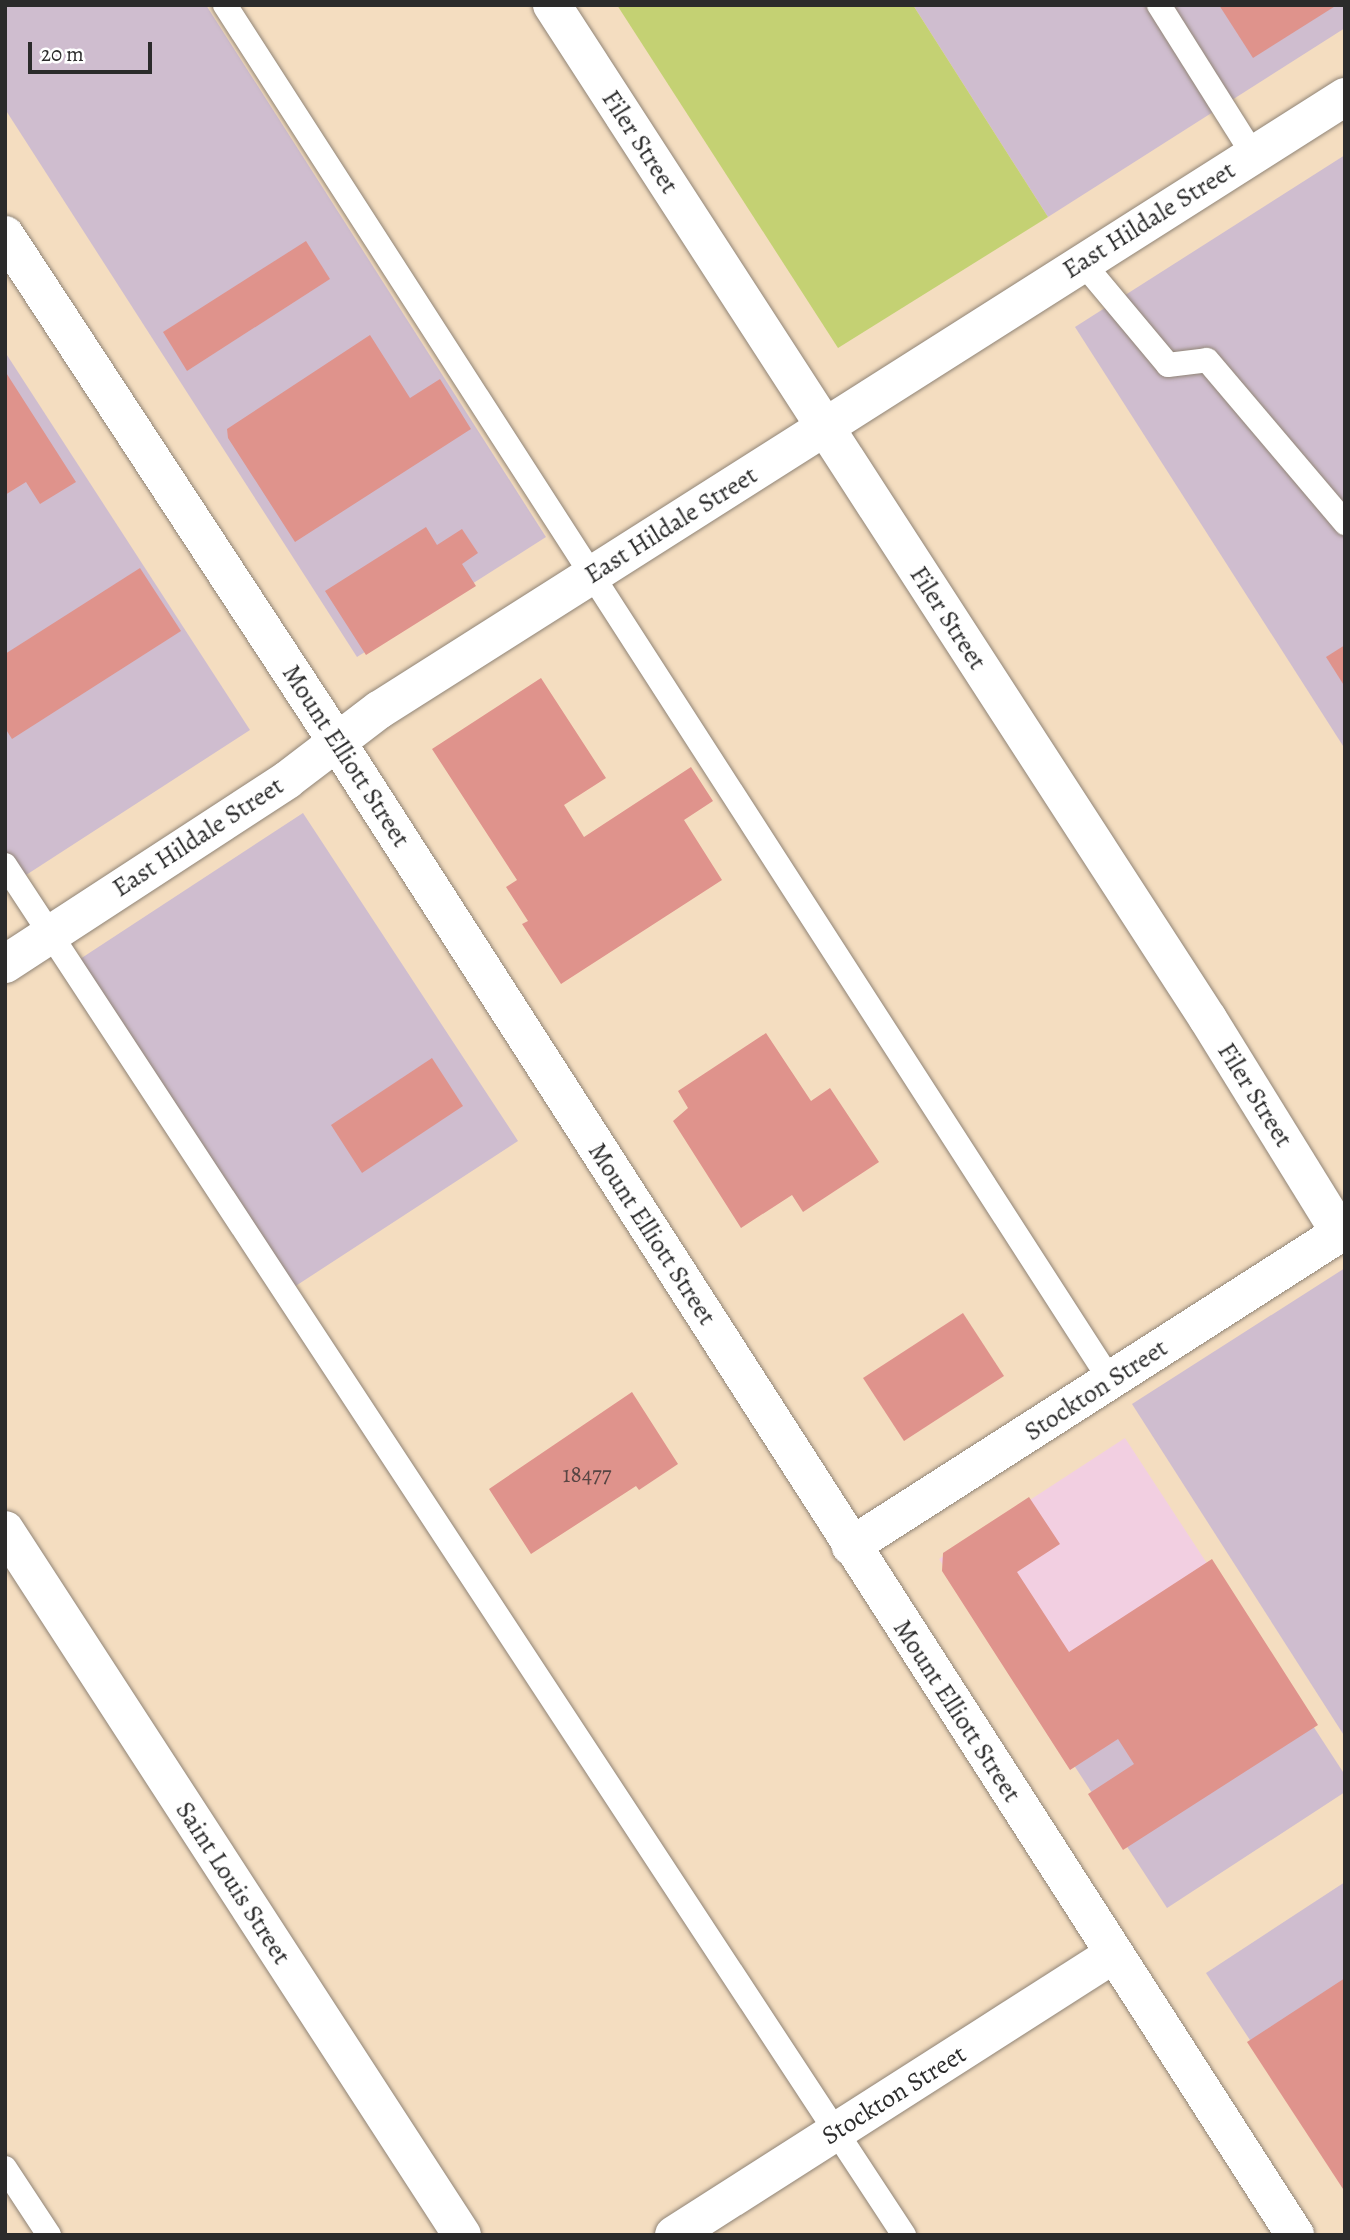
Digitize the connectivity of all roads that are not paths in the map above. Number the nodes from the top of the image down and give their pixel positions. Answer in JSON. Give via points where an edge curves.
{"nodes":[{"id":1,"x":225,"y":5,"type":"edge"},
{"id":2,"x":552,"y":5,"type":"edge"},
{"id":3,"x":1159,"y":5,"type":"edge"},
{"id":4,"x":1345,"y":97,"type":"edge"},
{"id":5,"x":1253,"y":154,"type":"junction"},
{"id":6,"x":5,"y":235,"type":"edge"},
{"id":7,"x":1082,"y":262,"type":"junction"},
{"id":8,"x":825,"y":428,"type":"junction"},
{"id":9,"x":1345,"y":523,"type":"edge"},
{"id":10,"x":592,"y":575,"type":"junction"},
{"id":11,"x":337,"y":741,"type":"junction"},
{"id":12,"x":5,"y":865,"type":"edge"},
{"id":13,"x":51,"y":934,"type":"junction"},
{"id":14,"x":5,"y":964,"type":"edge"},
{"id":15,"x":1340,"y":1233,"type":"joint"},
{"id":16,"x":1110,"y":1380,"type":"junction"},
{"id":17,"x":5,"y":1530,"type":"edge"},
{"id":18,"x":851,"y":1546,"type":"junction"},
{"id":19,"x":1114,"y":1954,"type":"junction"},
{"id":20,"x":836,"y":2131,"type":"junction"},
{"id":21,"x":5,"y":2168,"type":"edge"},
{"id":22,"x":49,"y":2235,"type":"edge"},
{"id":23,"x":462,"y":2235,"type":"edge"},
{"id":24,"x":674,"y":2235,"type":"edge"},
{"id":25,"x":904,"y":2235,"type":"edge"},
{"id":26,"x":1295,"y":2235,"type":"edge"}],
"edges":[{"from":1,"to":10,"type":"lane"},
{"from":2,"to":8,"type":"street","name":"Filer Street"},
{"from":3,"to":5,"type":"lane"},
{"from":4,"to":5,"type":"street","name":"East Hildale Street"},
{"from":5,"to":7,"type":"street","name":"East Hildale Street"},
{"from":6,"to":11,"type":"street","name":"Mount Elliott Street"},
{"from":7,"to":8,"type":"street","name":"East Hildale Street"},
{"from":7,"to":9,"type":"lane","via":[[1168,365],[1207,360]]},
{"from":8,"to":10,"type":"street","name":"East Hildale Street"},
{"from":8,"to":15,"type":"street","name":"Filer Street","via":[[1194,998]]},
{"from":10,"to":11,"type":"street","name":"East Hildale Street"},
{"from":10,"to":16,"type":"lane"},
{"from":11,"to":13,"type":"street","name":"East Hildale Street","via":[[287,780]]},
{"from":11,"to":18,"type":"street","name":"Mount Elliott Street"},
{"from":12,"to":13,"type":"lane"},
{"from":13,"to":14,"type":"street","name":"East Hildale Street"},
{"from":13,"to":20,"type":"lane"},
{"from":15,"to":16,"type":"street","name":"Stockton Street"},
{"from":16,"to":18,"type":"street","name":"Stockton Street"},
{"from":17,"to":23,"type":"street","name":"Saint Louis Street"},
{"from":18,"to":19,"type":"street","name":"Mount Elliott Street"},
{"from":19,"to":20,"type":"street","name":"Stockton Street"},
{"from":19,"to":26,"type":"street","name":"Mount Elliott Street"},
{"from":20,"to":24,"type":"street","name":"Stockton Street"},
{"from":20,"to":25,"type":"lane"},
{"from":21,"to":22,"type":"lane"}]}
